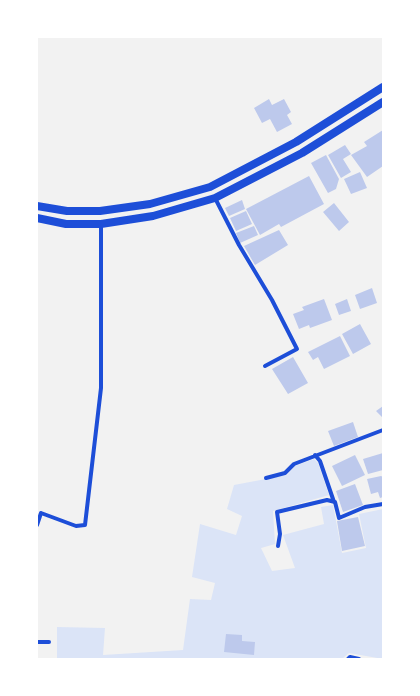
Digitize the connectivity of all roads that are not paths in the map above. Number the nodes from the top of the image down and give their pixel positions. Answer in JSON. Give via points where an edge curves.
{"nodes":[{"id":1,"x":383,"y":87,"type":"edge"},
{"id":2,"x":383,"y":102,"type":"edge"},
{"id":3,"x":215,"y":198,"type":"junction"},
{"id":4,"x":37,"y":206,"type":"edge"},
{"id":5,"x":37,"y":218,"type":"edge"},
{"id":6,"x":101,"y":224,"type":"junction"},
{"id":7,"x":265,"y":366,"type":"dead end"},
{"id":8,"x":383,"y":430,"type":"edge"},
{"id":9,"x":315,"y":455,"type":"junction"},
{"id":10,"x":266,"y":478,"type":"dead end"},
{"id":11,"x":334,"y":502,"type":"junction"},
{"id":12,"x":383,"y":504,"type":"edge"},
{"id":13,"x":37,"y":524,"type":"edge"},
{"id":14,"x":278,"y":546,"type":"dead end"},
{"id":15,"x":37,"y":642,"type":"edge"},
{"id":16,"x":49,"y":642,"type":"dead end"},
{"id":17,"x":348,"y":659,"type":"edge"},
{"id":18,"x":359,"y":659,"type":"edge"}],
"edges":[{"from":1,"to":4,"type":"highway","via":[[296,142],[210,187],[150,204],[100,211],[67,211]]},
{"from":2,"to":3,"type":"highway","via":[[302,153]]},
{"from":3,"to":6,"type":"highway","via":[[153,216]]},
{"from":3,"to":7,"type":"street","via":[[272,300],[296,349]]},
{"from":5,"to":6,"type":"highway","via":[[66,224]]},
{"from":6,"to":13,"type":"street","via":[[101,388],[85,525],[76,526],[41,513]]},
{"from":8,"to":9,"type":"street"},
{"from":9,"to":10,"type":"street","via":[[294,464],[285,473]]},
{"from":9,"to":11,"type":"street","via":[[320,461]]},
{"from":11,"to":12,"type":"street","via":[[339,518],[365,507]]},
{"from":11,"to":14,"type":"street","via":[[327,500],[278,512]]},
{"from":15,"to":16,"type":"street"},
{"from":17,"to":18,"type":"street"}]}
